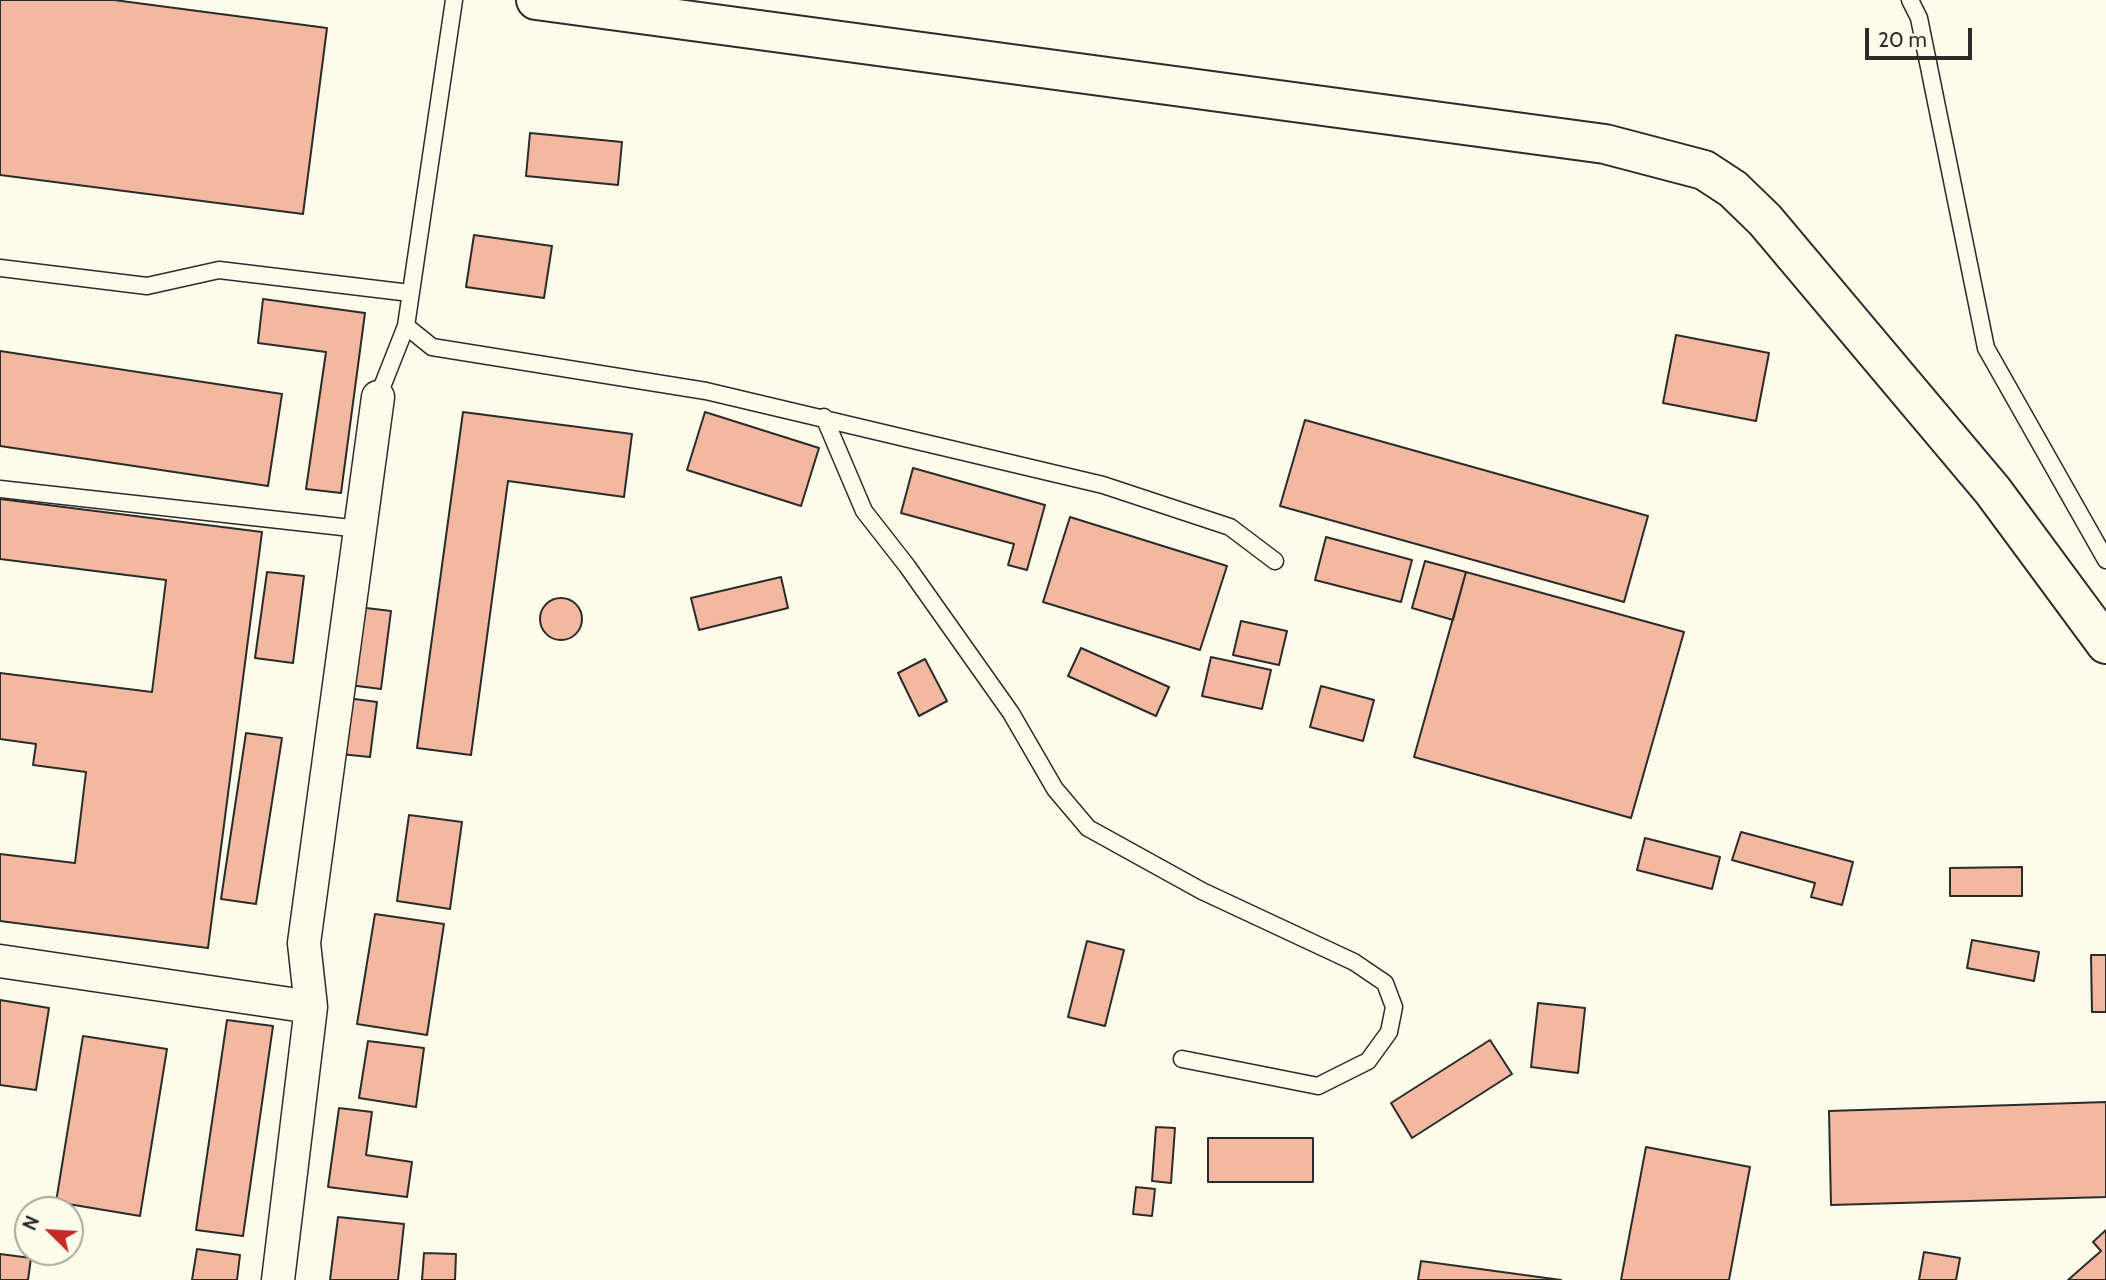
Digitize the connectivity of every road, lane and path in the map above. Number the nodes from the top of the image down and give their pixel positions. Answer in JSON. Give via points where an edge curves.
{"nodes":[{"id":1,"x":454,"y":0,"type":"edge"},
{"id":2,"x":536,"y":0,"type":"edge"},
{"id":3,"x":1910,"y":0,"type":"edge"},
{"id":4,"x":0,"y":268,"type":"edge"},
{"id":5,"x":410,"y":293,"type":"junction"},
{"id":6,"x":406,"y":326,"type":"junction"},
{"id":7,"x":378,"y":397,"type":"joint"},
{"id":8,"x":824,"y":418,"type":"junction"},
{"id":9,"x":0,"y":489,"type":"edge"},
{"id":10,"x":360,"y":529,"type":"junction"},
{"id":11,"x":2106,"y":560,"type":"edge"},
{"id":12,"x":1275,"y":561,"type":"dead end"},
{"id":13,"x":2106,"y":644,"type":"edge"},
{"id":14,"x":0,"y":961,"type":"edge"},
{"id":15,"x":311,"y":1007,"type":"junction"},
{"id":16,"x":1182,"y":1059,"type":"dead end"},
{"id":17,"x":278,"y":1280,"type":"edge"}],
"edges":[{"from":1,"to":5,"type":"lane"},
{"from":2,"to":13,"type":"street","via":[[1605,144],[1704,170],[1733,189],[1774,230],[1993,491]]},
{"from":3,"to":11,"type":"lane","via":[[1919,18],[1986,348]]},
{"from":4,"to":5,"type":"lane","via":[[147,286],[219,270]]},
{"from":5,"to":6,"type":"lane"},
{"from":6,"to":7,"type":"lane"},
{"from":6,"to":8,"type":"lane","via":[[432,347],[706,391]]},
{"from":7,"to":10,"type":"street"},
{"from":8,"to":12,"type":"lane","via":[[1103,485],[1230,527]]},
{"from":8,"to":16,"type":"lane","via":[[864,511],[1011,713],[1055,789],[1088,828],[1202,891],[1354,962],[1385,983],[1394,1007],[1389,1032],[1368,1061],[1318,1086]]},
{"from":9,"to":10,"type":"lane"},
{"from":10,"to":15,"type":"street","via":[[304,943]]},
{"from":14,"to":15,"type":"street"},
{"from":15,"to":17,"type":"street"}]}
